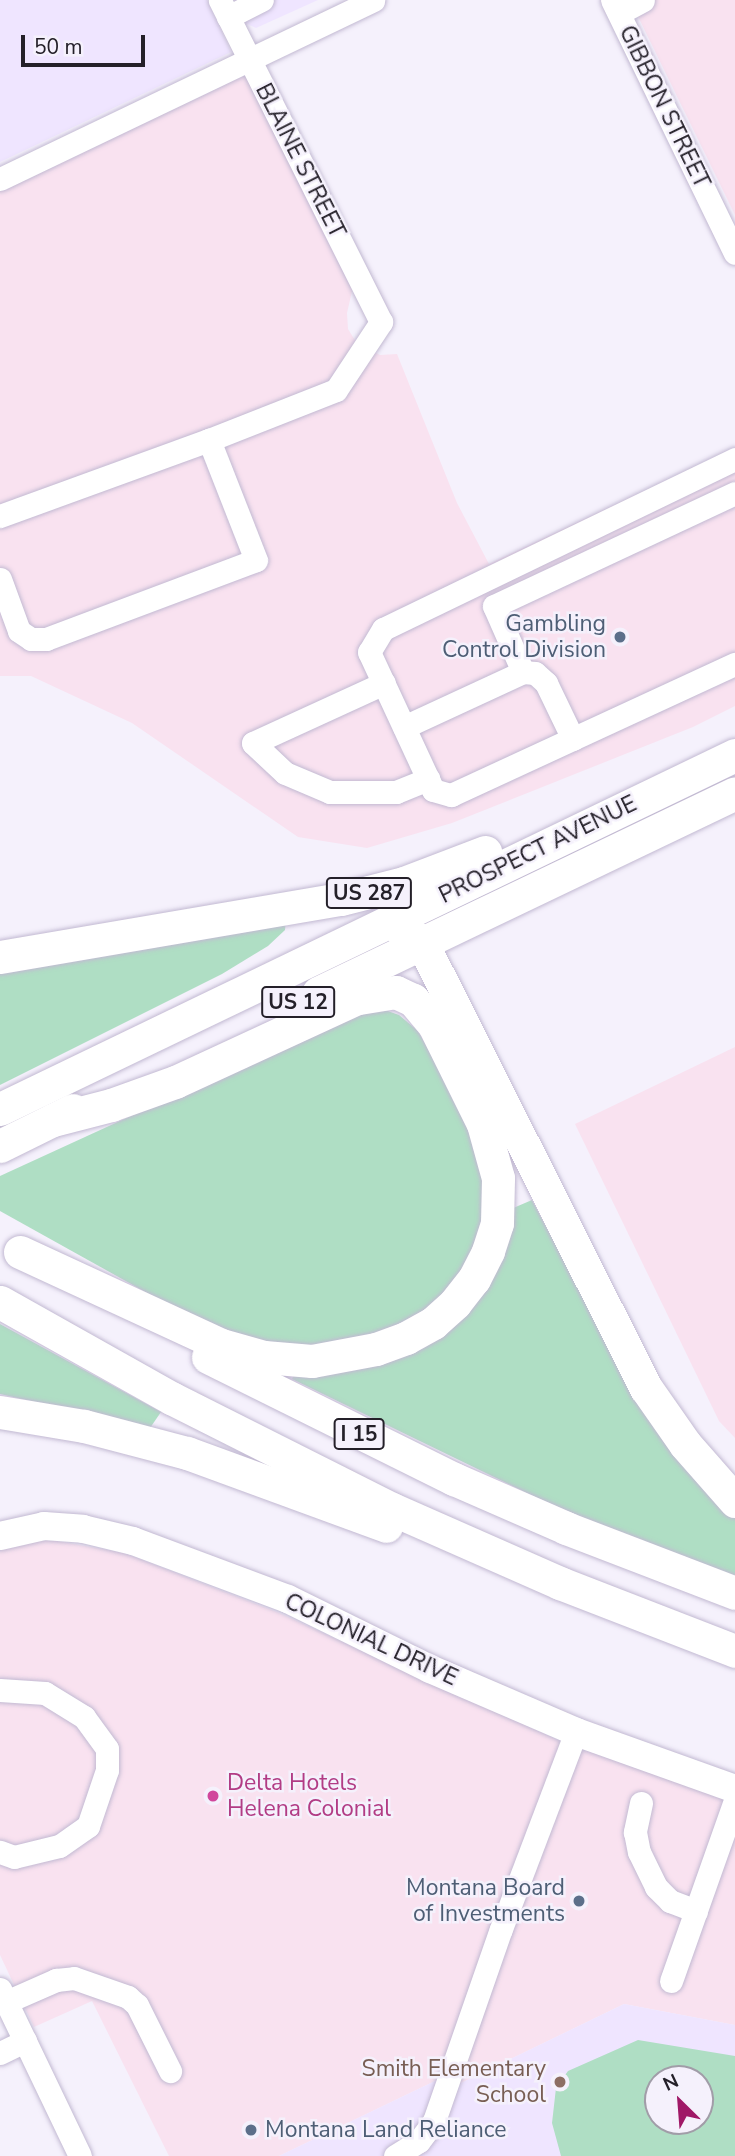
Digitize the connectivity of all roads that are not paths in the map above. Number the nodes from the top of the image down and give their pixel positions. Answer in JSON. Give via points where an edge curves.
{"nodes":[{"id":1,"x":262,"y":0,"type":"edge"},
{"id":2,"x":373,"y":0,"type":"edge"},
{"id":3,"x":643,"y":0,"type":"edge"},
{"id":4,"x":615,"y":7,"type":"edge"},
{"id":5,"x":224,"y":8,"type":"edge"},
{"id":6,"x":334,"y":8,"type":"edge"},
{"id":7,"x":248,"y":60,"type":"junction"},
{"id":8,"x":0,"y":179,"type":"edge"},
{"id":9,"x":735,"y":253,"type":"edge"},
{"id":10,"x":209,"y":440,"type":"junction"},
{"id":11,"x":735,"y":459,"type":"edge"},
{"id":12,"x":735,"y":493,"type":"edge"},
{"id":13,"x":0,"y":516,"type":"edge"},
{"id":14,"x":0,"y":579,"type":"edge"},
{"id":15,"x":735,"y":664,"type":"edge"},
{"id":16,"x":523,"y":671,"type":"junction"},
{"id":17,"x":384,"y":683,"type":"junction"},
{"id":18,"x":404,"y":727,"type":"junction"},
{"id":19,"x":573,"y":739,"type":"junction"},
{"id":20,"x":727,"y":758,"type":"edge"},
{"id":21,"x":428,"y":779,"type":"junction"},
{"id":22,"x":735,"y":793,"type":"edge"},
{"id":23,"x":362,"y":934,"type":"junction"},
{"id":24,"x":421,"y":943,"type":"junction"},
{"id":25,"x":0,"y":957,"type":"edge"},
{"id":26,"x":0,"y":1109,"type":"edge"},
{"id":27,"x":52,"y":1120,"type":"junction"},
{"id":28,"x":0,"y":1146,"type":"edge"},
{"id":29,"x":10,"y":1246,"type":"edge"},
{"id":30,"x":0,"y":1301,"type":"edge"},
{"id":31,"x":0,"y":1412,"type":"edge"},
{"id":32,"x":735,"y":1501,"type":"edge"},
{"id":33,"x":447,"y":1535,"type":"junction"},
{"id":34,"x":0,"y":1536,"type":"edge"},
{"id":35,"x":735,"y":1593,"type":"edge"},
{"id":36,"x":735,"y":1651,"type":"edge"},
{"id":37,"x":0,"y":1690,"type":"edge"},
{"id":38,"x":576,"y":1732,"type":"junction"},
{"id":39,"x":735,"y":1788,"type":"edge"},
{"id":40,"x":735,"y":1800,"type":"edge"},
{"id":41,"x":641,"y":1803,"type":"dead end"},
{"id":42,"x":0,"y":1852,"type":"edge"},
{"id":43,"x":696,"y":1911,"type":"junction"},
{"id":44,"x":671,"y":1982,"type":"dead end"},
{"id":45,"x":3,"y":1996,"type":"edge"},
{"id":46,"x":25,"y":2041,"type":"junction"},
{"id":47,"x":0,"y":2053,"type":"edge"},
{"id":48,"x":170,"y":2071,"type":"dead end"},
{"id":49,"x":398,"y":2155,"type":"edge"},
{"id":50,"x":80,"y":2156,"type":"edge"}],
"edges":[{"from":1,"to":5,"type":"street"},
{"from":2,"to":6,"type":"street"},
{"from":3,"to":4,"type":"street"},
{"from":4,"to":9,"type":"street","name":"GIBBON STREET"},
{"from":5,"to":7,"type":"street","name":"BLAINE STREET"},
{"from":6,"to":7,"type":"street"},
{"from":7,"to":8,"type":"street"},
{"from":7,"to":10,"type":"street","name":"BLAINE STREET","via":[[381,322],[336,390]]},
{"from":10,"to":13,"type":"street"},
{"from":10,"to":14,"type":"street","via":[[256,560],[46,639],[31,639],[19,631]]},
{"from":11,"to":17,"type":"street","via":[[383,629],[369,652]]},
{"from":12,"to":16,"type":"street","via":[[494,606]]},
{"from":15,"to":19,"type":"street"},
{"from":16,"to":18,"type":"street"},
{"from":16,"to":19,"type":"street","via":[[535,673],[546,683]]},
{"from":17,"to":18,"type":"street"},
{"from":17,"to":21,"type":"street","via":[[253,743],[285,774],[330,793],[396,792]]},
{"from":18,"to":21,"type":"street"},
{"from":19,"to":21,"type":"street","via":[[451,795],[433,790]]},
{"from":20,"to":23,"type":"highway","name":"PROSPECT AVENUE"},
{"from":20,"to":25,"type":"highway","number":"US 287","via":[[620,794],[385,889]]},
{"from":22,"to":24,"type":"highway","name":"PROSPECT AVENUE","number":"US 12"},
{"from":23,"to":24,"type":"highway","via":[[395,930]]},
{"from":23,"to":26,"type":"highway","name":"PROSPECT AVENUE"},
{"from":24,"to":27,"type":"highway","name":"PROSPECT AVENUE","number":"US 12"},
{"from":24,"to":32,"type":"highway","via":[[634,1366],[685,1444]]},
{"from":27,"to":28,"type":"highway","name":"PROSPECT AVENUE"},
{"from":27,"to":29,"type":"highway","via":[[175,1082],[357,998],[396,992],[413,1000],[434,1025],[484,1124],[498,1178],[497,1223],[474,1279],[433,1322],[376,1349],[312,1361],[264,1357],[221,1345]]},
{"from":29,"to":35,"type":"highway","number":"I 15","via":[[180,1342],[388,1448],[566,1528]]},
{"from":30,"to":33,"type":"highway","number":"I 15","via":[[216,1422]]},
{"from":31,"to":33,"type":"highway","via":[[155,1443],[378,1525]]},
{"from":33,"to":36,"type":"highway","number":"I 15"},
{"from":34,"to":38,"type":"main road","name":"COLONIAL DRIVE","via":[[44,1526],[83,1529],[133,1541],[288,1600],[430,1669]]},
{"from":37,"to":42,"type":"street","via":[[45,1693],[84,1717],[107,1749],[107,1770],[88,1826],[59,1846],[14,1857]]},
{"from":38,"to":39,"type":"main road","name":"COLONIAL DRIVE"},
{"from":38,"to":49,"type":"street","via":[[434,2121],[419,2141]]},
{"from":40,"to":43,"type":"street"},
{"from":41,"to":43,"type":"street","via":[[635,1832],[639,1853],[656,1887],[670,1900]]},
{"from":43,"to":44,"type":"street"},
{"from":45,"to":46,"type":"street"},
{"from":45,"to":48,"type":"street","via":[[74,1978],[128,1997],[137,2005]]},
{"from":46,"to":47,"type":"street"},
{"from":46,"to":50,"type":"street"}]}
